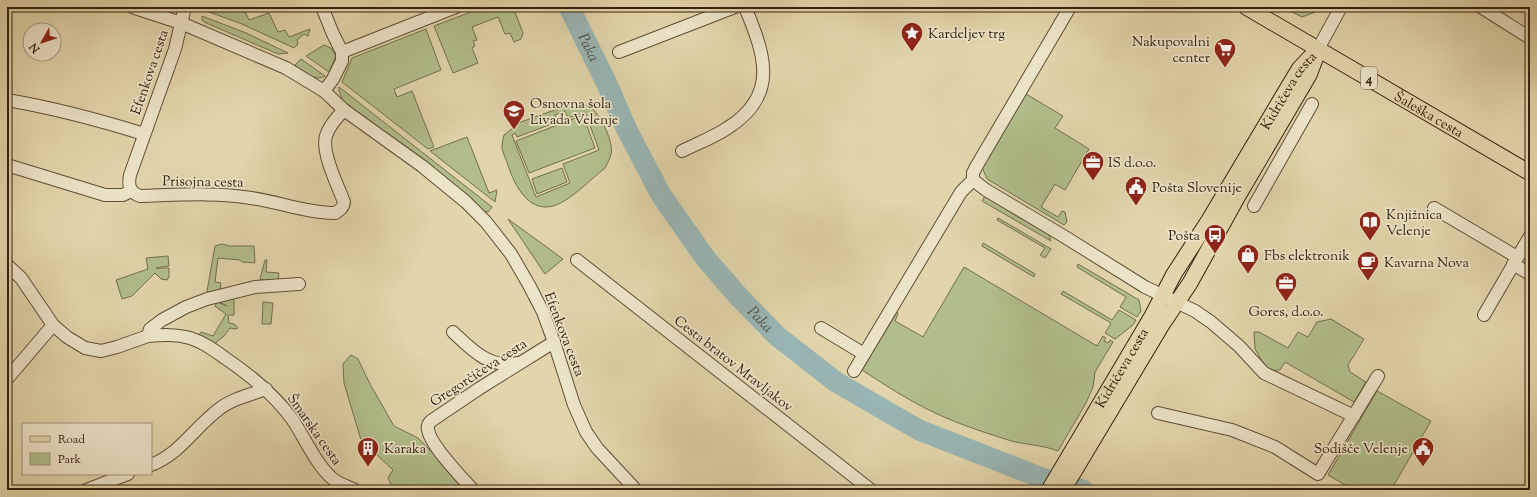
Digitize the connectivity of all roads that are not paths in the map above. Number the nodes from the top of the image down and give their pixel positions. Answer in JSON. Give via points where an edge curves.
{"nodes":[{"id":1,"x":132,"y":7,"type":"edge"},
{"id":2,"x":185,"y":7,"type":"edge"},
{"id":3,"x":322,"y":7,"type":"edge"},
{"id":4,"x":456,"y":7,"type":"edge"},
{"id":5,"x":735,"y":7,"type":"edge"},
{"id":6,"x":745,"y":7,"type":"edge"},
{"id":7,"x":1070,"y":7,"type":"edge"},
{"id":8,"x":1246,"y":7,"type":"edge"},
{"id":9,"x":1341,"y":7,"type":"edge"},
{"id":10,"x":1481,"y":7,"type":"edge"},
{"id":11,"x":181,"y":23,"type":"junction"},
{"id":12,"x":1530,"y":38,"type":"edge"},
{"id":13,"x":1318,"y":48,"type":"junction"},
{"id":14,"x":342,"y":52,"type":"junction"},
{"id":15,"x":619,"y":52,"type":"dead end"},
{"id":16,"x":324,"y":91,"type":"junction"},
{"id":17,"x":7,"y":100,"type":"edge"},
{"id":18,"x":1312,"y":104,"type":"dead end"},
{"id":19,"x":344,"y":110,"type":"junction"},
{"id":20,"x":144,"y":134,"type":"junction"},
{"id":21,"x":682,"y":151,"type":"dead end"},
{"id":22,"x":7,"y":165,"type":"edge"},
{"id":23,"x":1530,"y":173,"type":"edge"},
{"id":24,"x":973,"y":180,"type":"junction"},
{"id":25,"x":131,"y":191,"type":"junction"},
{"id":26,"x":1254,"y":206,"type":"dead end"},
{"id":27,"x":1434,"y":208,"type":"dead end"},
{"id":28,"x":1530,"y":236,"type":"edge"},
{"id":29,"x":577,"y":260,"type":"dead end"},
{"id":30,"x":1515,"y":261,"type":"junction"},
{"id":31,"x":7,"y":265,"type":"edge"},
{"id":32,"x":1530,"y":274,"type":"edge"},
{"id":33,"x":299,"y":284,"type":"dead end"},
{"id":34,"x":1163,"y":296,"type":"junction"},
{"id":35,"x":1177,"y":303,"type":"junction"},
{"id":36,"x":1484,"y":315,"type":"dead end"},
{"id":37,"x":53,"y":325,"type":"junction"},
{"id":38,"x":821,"y":328,"type":"dead end"},
{"id":39,"x":453,"y":332,"type":"dead end"},
{"id":40,"x":148,"y":336,"type":"junction"},
{"id":41,"x":554,"y":342,"type":"junction"},
{"id":42,"x":864,"y":354,"type":"junction"},
{"id":43,"x":522,"y":362,"type":"junction"},
{"id":44,"x":854,"y":371,"type":"dead end"},
{"id":45,"x":1378,"y":376,"type":"dead end"},
{"id":46,"x":7,"y":378,"type":"edge"},
{"id":47,"x":266,"y":389,"type":"junction"},
{"id":48,"x":1158,"y":413,"type":"dead end"},
{"id":49,"x":1354,"y":416,"type":"junction"},
{"id":50,"x":152,"y":464,"type":"edge"},
{"id":51,"x":1068,"y":470,"type":"junction"},
{"id":52,"x":125,"y":475,"type":"edge"},
{"id":53,"x":86,"y":490,"type":"edge"},
{"id":54,"x":355,"y":490,"type":"edge"},
{"id":55,"x":473,"y":490,"type":"edge"},
{"id":56,"x":636,"y":490,"type":"edge"},
{"id":57,"x":871,"y":490,"type":"edge"},
{"id":58,"x":1049,"y":490,"type":"edge"},
{"id":59,"x":1063,"y":490,"type":"edge"}],
"edges":[{"from":1,"to":11,"type":"street"},
{"from":2,"to":11,"type":"street"},
{"from":3,"to":14,"type":"street"},
{"from":4,"to":14,"type":"street"},
{"from":5,"to":15,"type":"street"},
{"from":6,"to":21,"type":"street","via":[[764,61],[764,76],[759,95],[746,115],[729,128]]},
{"from":7,"to":24,"type":"street","via":[[1054,45],[976,167]]},
{"from":8,"to":13,"type":"main road","name":"Šaleška cesta","number":"4"},
{"from":9,"to":13,"type":"street"},
{"from":10,"to":12,"type":"street"},
{"from":11,"to":16,"type":"street","name":"Efenkova cesta","via":[[286,68]]},
{"from":11,"to":20,"type":"street","name":"Efenkova cesta","via":[[175,49]]},
{"from":13,"to":23,"type":"main road","name":"Šaleška cesta","number":"4"},
{"from":13,"to":34,"type":"main road","name":"Kidričeva cesta","via":[[1299,69]]},
{"from":13,"to":35,"type":"main road","name":"Kidričeva cesta","via":[[1310,75],[1230,208]]},
{"from":14,"to":16,"type":"street","via":[[342,61]]},
{"from":16,"to":19,"type":"street","name":"Efenkova cesta"},
{"from":17,"to":20,"type":"street","via":[[40,105]]},
{"from":18,"to":26,"type":"street"},
{"from":19,"to":25,"type":"street","name":"Prisojna cesta","via":[[326,136],[326,148],[344,202],[335,213],[219,194],[140,196]]},
{"from":19,"to":41,"type":"street","name":"Efenkova cesta","via":[[422,166],[486,222],[511,254],[529,285]]},
{"from":20,"to":25,"type":"street","name":"Efenkova cesta","via":[[130,175],[128,184]]},
{"from":22,"to":25,"type":"street","name":"Prisojna cesta","via":[[105,195],[123,195]]},
{"from":24,"to":34,"type":"street","via":[[1145,288]]},
{"from":24,"to":42,"type":"street","via":[[961,192]]},
{"from":27,"to":30,"type":"street"},
{"from":28,"to":30,"type":"street"},
{"from":29,"to":57,"type":"street","name":"Cesta bratov Mravljakov"},
{"from":30,"to":32,"type":"street"},
{"from":30,"to":36,"type":"street"},
{"from":31,"to":37,"type":"street","name":"Šmarska cesta","via":[[21,278]]},
{"from":33,"to":40,"type":"street","via":[[255,288],[207,299],[162,320],[150,329]]},
{"from":34,"to":35,"type":"street"},
{"from":34,"to":51,"type":"main road","name":"Kidričeva cesta"},
{"from":35,"to":49,"type":"street","via":[[1211,322],[1240,346],[1264,373]]},
{"from":35,"to":51,"type":"main road","name":"Kidričeva cesta"},
{"from":37,"to":40,"type":"street","name":"Šmarska cesta","via":[[66,337],[85,348],[101,351]]},
{"from":37,"to":46,"type":"street"},
{"from":38,"to":42,"type":"street"},
{"from":39,"to":43,"type":"street","via":[[479,356],[490,362]]},
{"from":40,"to":47,"type":"street","name":"Šmarska cesta","via":[[175,335],[192,339],[211,348]]},
{"from":41,"to":43,"type":"street","name":"Gregorčičeva cesta"},
{"from":41,"to":56,"type":"street","name":"Efenkova cesta","via":[[574,405],[586,432],[597,448]]},
{"from":42,"to":44,"type":"street"},
{"from":43,"to":55,"type":"street","name":"Gregorčičeva cesta","via":[[428,424],[430,437],[435,445]]},
{"from":45,"to":49,"type":"street"},
{"from":47,"to":50,"type":"street","via":[[228,403],[217,410],[188,440]]},
{"from":47,"to":54,"type":"street","name":"Šmarska cesta","via":[[293,420],[327,474]]},
{"from":48,"to":49,"type":"street","via":[[1232,430],[1275,447],[1318,474]]},
{"from":51,"to":58,"type":"main road","name":"Kidričeva cesta"},
{"from":51,"to":59,"type":"main road","name":"Kidričeva cesta"},
{"from":52,"to":53,"type":"street"}]}
